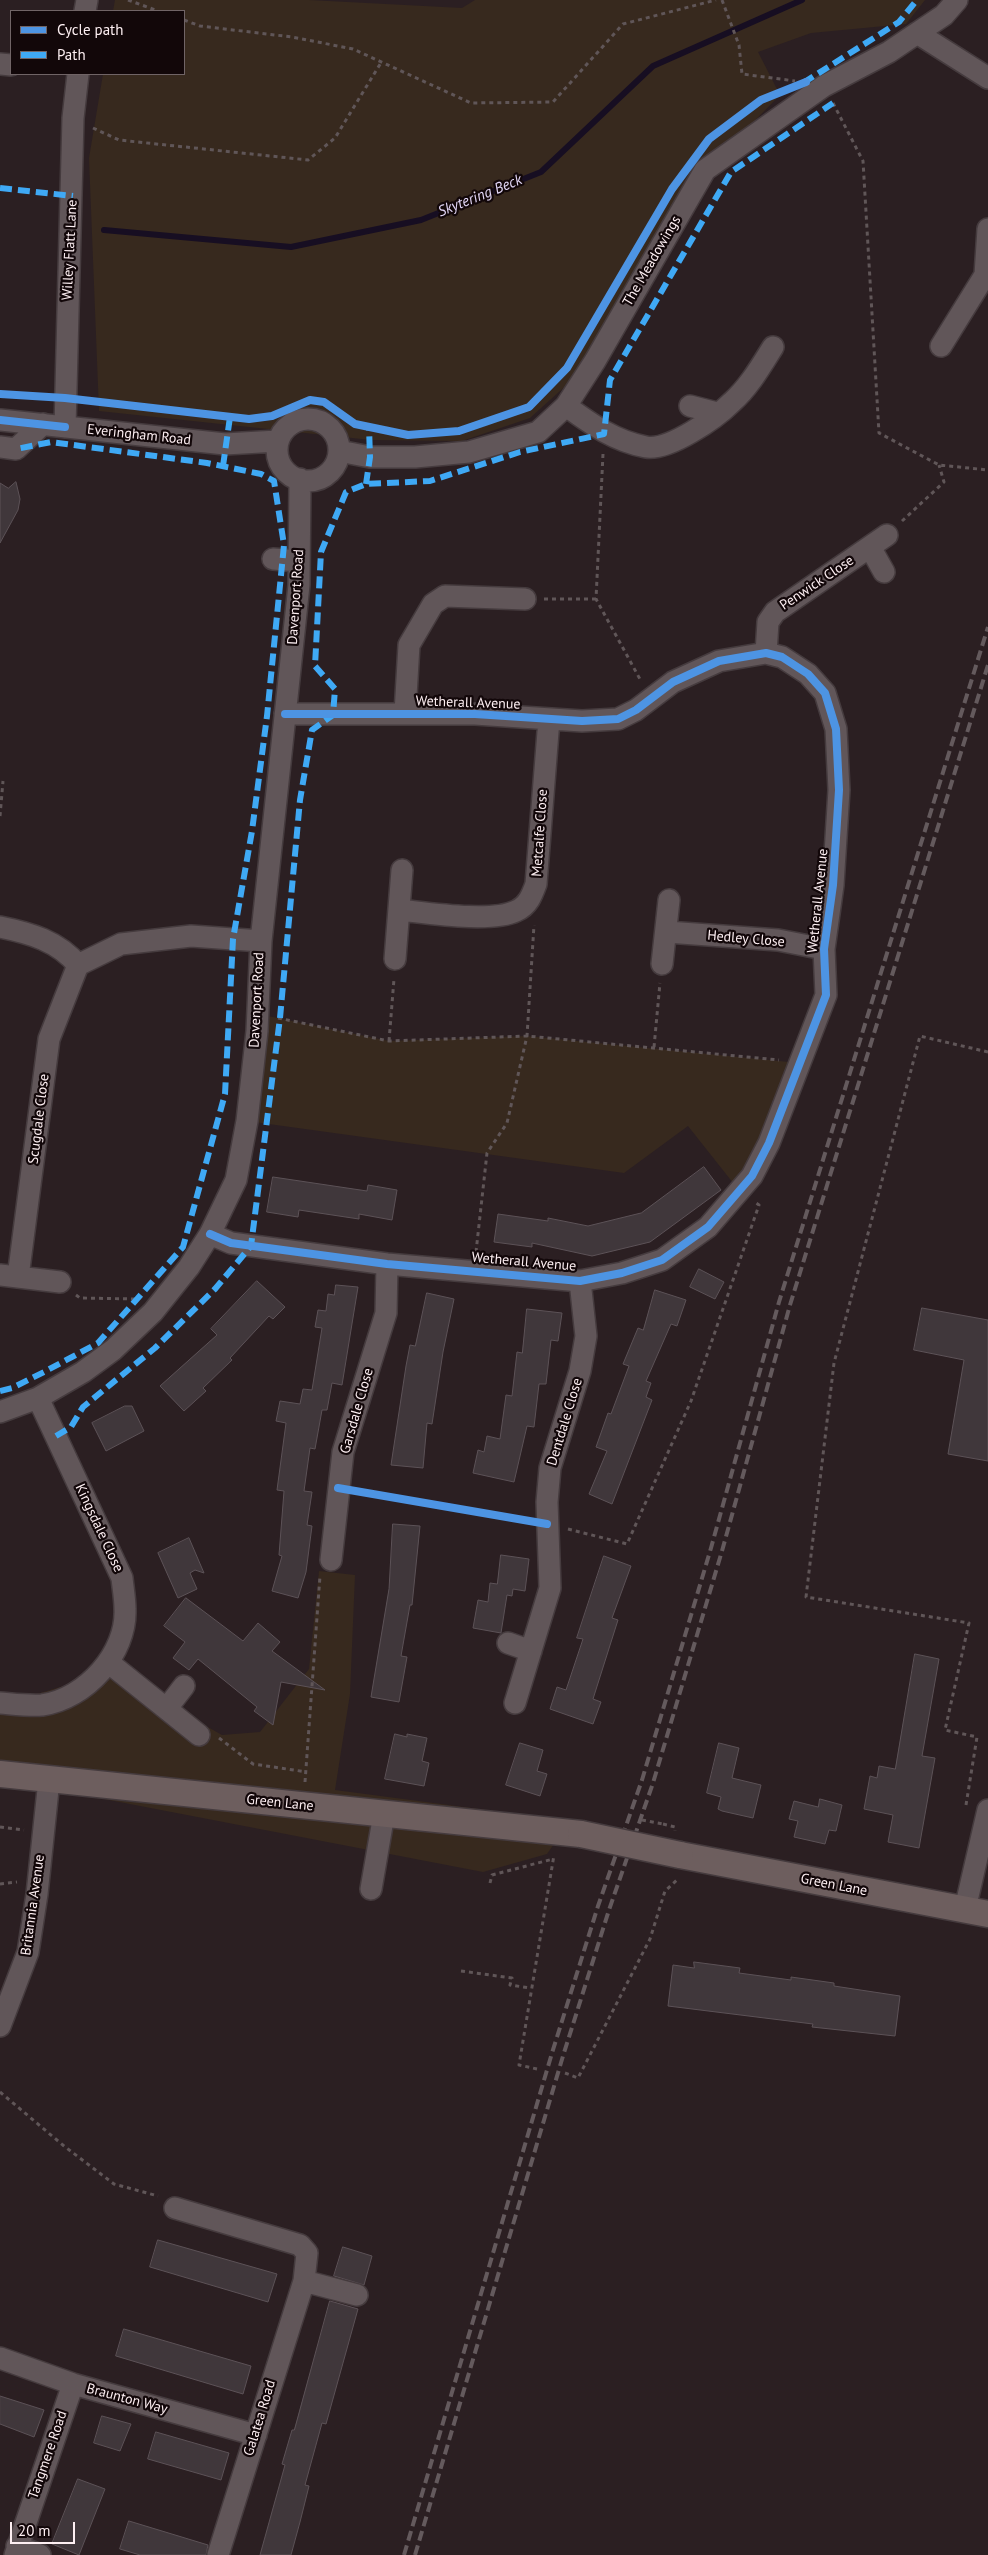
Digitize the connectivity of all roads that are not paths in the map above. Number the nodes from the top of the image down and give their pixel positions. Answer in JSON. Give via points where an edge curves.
{"nodes":[{"id":1,"x":957,"y":0,"type":"edge"},
{"id":2,"x":917,"y":33,"type":"junction"},
{"id":3,"x":78,"y":75,"type":"edge"},
{"id":4,"x":988,"y":78,"type":"edge"},
{"id":5,"x":988,"y":229,"type":"edge"},
{"id":6,"x":940,"y":346,"type":"dead end"},
{"id":7,"x":773,"y":347,"type":"dead end"},
{"id":8,"x":566,"y":406,"type":"junction"},
{"id":9,"x":690,"y":406,"type":"dead end"},
{"id":10,"x":717,"y":413,"type":"junction"},
{"id":11,"x":0,"y":420,"type":"edge"},
{"id":12,"x":44,"y":424,"type":"junction"},
{"id":13,"x":65,"y":428,"type":"junction"},
{"id":14,"x":278,"y":441,"type":"junction"},
{"id":15,"x":0,"y":447,"type":"edge"},
{"id":16,"x":339,"y":451,"type":"junction"},
{"id":17,"x":300,"y":479,"type":"junction"},
{"id":18,"x":273,"y":559,"type":"dead end"},
{"id":19,"x":299,"y":561,"type":"junction"},
{"id":20,"x":884,"y":572,"type":"dead end"},
{"id":21,"x":524,"y":599,"type":"road end"},
{"id":22,"x":766,"y":653,"type":"junction"},
{"id":23,"x":285,"y":714,"type":"junction"},
{"id":24,"x":405,"y":714,"type":"junction"},
{"id":25,"x":549,"y":719,"type":"junction"},
{"id":26,"x":402,"y":870,"type":"dead end"},
{"id":27,"x":669,"y":900,"type":"dead end"},
{"id":28,"x":399,"y":910,"type":"junction"},
{"id":29,"x":0,"y":927,"type":"edge"},
{"id":30,"x":667,"y":932,"type":"junction"},
{"id":31,"x":261,"y":941,"type":"junction"},
{"id":32,"x":824,"y":949,"type":"junction"},
{"id":33,"x":396,"y":959,"type":"road end"},
{"id":34,"x":662,"y":964,"type":"road end"},
{"id":35,"x":78,"y":965,"type":"junction"},
{"id":36,"x":210,"y":1234,"type":"junction"},
{"id":37,"x":387,"y":1264,"type":"junction"},
{"id":38,"x":9,"y":1276,"type":"edge"},
{"id":39,"x":580,"y":1281,"type":"junction"},
{"id":40,"x":60,"y":1282,"type":"road end"},
{"id":41,"x":38,"y":1398,"type":"junction"},
{"id":42,"x":0,"y":1412,"type":"edge"},
{"id":43,"x":331,"y":1560,"type":"road end"},
{"id":44,"x":508,"y":1643,"type":"dead end"},
{"id":45,"x":531,"y":1651,"type":"junction"},
{"id":46,"x":108,"y":1662,"type":"junction"},
{"id":47,"x":184,"y":1686,"type":"dead end"},
{"id":48,"x":0,"y":1703,"type":"edge"},
{"id":49,"x":515,"y":1703,"type":"dead end"},
{"id":50,"x":167,"y":1708,"type":"junction"},
{"id":51,"x":199,"y":1735,"type":"road end"},
{"id":52,"x":0,"y":1774,"type":"edge"},
{"id":53,"x":48,"y":1780,"type":"junction"},
{"id":54,"x":988,"y":1810,"type":"edge"},
{"id":55,"x":384,"y":1814,"type":"junction"},
{"id":56,"x":371,"y":1889,"type":"dead end"},
{"id":57,"x":976,"y":1912,"type":"edge"},
{"id":58,"x":0,"y":2026,"type":"edge"},
{"id":59,"x":169,"y":2203,"type":"road end"},
{"id":60,"x":304,"y":2282,"type":"junction"},
{"id":61,"x":357,"y":2294,"type":"dead end"},
{"id":62,"x":0,"y":2358,"type":"edge"},
{"id":63,"x":73,"y":2384,"type":"junction"},
{"id":64,"x":256,"y":2435,"type":"junction"},
{"id":65,"x":16,"y":2551,"type":"edge"},
{"id":66,"x":40,"y":2555,"type":"edge"},
{"id":67,"x":218,"y":2555,"type":"edge"}],
"edges":[{"from":1,"to":2,"type":"street","name":"The Meadowings","via":[[944,15]]},
{"from":2,"to":4,"type":"street"},
{"from":2,"to":8,"type":"street","name":"The Meadowings","via":[[889,52],[824,86],[706,170]]},
{"from":3,"to":13,"type":"street","name":"Willey Flatt Lane","via":[[73,118]]},
{"from":5,"to":6,"type":"street","via":[[985,275]]},
{"from":7,"to":10,"type":"street","via":[[732,403]]},
{"from":8,"to":10,"type":"street","via":[[604,434],[648,448],[674,443]]},
{"from":8,"to":16,"type":"street","name":"The Meadowings","via":[[538,432],[469,452],[370,457]]},
{"from":9,"to":10,"type":"street"},
{"from":11,"to":12,"type":"street","name":"Everingham Road"},
{"from":12,"to":13,"type":"street","name":"Everingham Road"},
{"from":12,"to":15,"type":"street","via":[[16,449]]},
{"from":13,"to":14,"type":"street","name":"Everingham Road","via":[[225,444]]},
{"from":14,"to":16,"type":"street","via":[[293,422],[308,419],[330,428]]},
{"from":14,"to":17,"type":"street","via":[[277,454],[281,464],[293,477]]},
{"from":16,"to":17,"type":"street","via":[[327,474],[311,480]]},
{"from":17,"to":19,"type":"street","name":"Davenport Road"},
{"from":18,"to":19,"type":"street"},
{"from":19,"to":23,"type":"street","name":"Davenport Road"},
{"from":20,"to":22,"type":"street","name":"Penwick Close","via":[[878,541],[775,612],[768,622]]},
{"from":21,"to":24,"type":"street","via":[[445,596],[434,604],[409,645]]},
{"from":22,"to":25,"type":"street","name":"Wetherall Avenue","via":[[719,661],[673,682],[618,719],[582,722]]},
{"from":22,"to":32,"type":"street","name":"Wetherall Avenue","via":[[782,657],[808,674],[825,693],[836,729],[839,790],[833,885]]},
{"from":23,"to":24,"type":"street","name":"Wetherall Avenue"},
{"from":23,"to":31,"type":"street","name":"Davenport Road"},
{"from":24,"to":25,"type":"street","name":"Wetherall Avenue"},
{"from":25,"to":28,"type":"street","name":"Metcalfe Close","via":[[536,884],[530,901],[516,912],[492,915],[460,916]]},
{"from":26,"to":28,"type":"street"},
{"from":27,"to":30,"type":"street"},
{"from":28,"to":33,"type":"street"},
{"from":29,"to":35,"type":"street","via":[[44,939],[66,951]]},
{"from":30,"to":32,"type":"street","name":"Hedley Close","via":[[778,940]]},
{"from":30,"to":34,"type":"street"},
{"from":31,"to":35,"type":"street","via":[[191,936],[121,944]]},
{"from":31,"to":36,"type":"street","name":"Davenport Road","via":[[258,1014],[236,1180]]},
{"from":32,"to":39,"type":"street","name":"Wetherall Avenue","via":[[826,995],[769,1143],[741,1193],[708,1227],[662,1260],[622,1273]]},
{"from":35,"to":38,"type":"street","name":"Scugdale Close","via":[[50,1039]]},
{"from":36,"to":37,"type":"street","name":"Wetherall Avenue","via":[[231,1243]]},
{"from":36,"to":41,"type":"street","name":"Davenport Road","via":[[189,1267],[153,1312],[113,1350]]},
{"from":37,"to":39,"type":"street","name":"Wetherall Avenue"},
{"from":37,"to":43,"type":"street","name":"Garsdale Close","via":[[386,1313],[344,1452]]},
{"from":38,"to":40,"type":"street","name":"Scugdale Close"},
{"from":39,"to":45,"type":"street","name":"Dentdale Close","via":[[586,1336],[580,1371],[550,1468],[547,1524],[550,1588]]},
{"from":41,"to":42,"type":"street","name":"Davenport Road"},
{"from":41,"to":46,"type":"street","name":"Kingsdale Close","via":[[122,1578],[126,1610],[120,1641]]},
{"from":44,"to":45,"type":"street"},
{"from":45,"to":49,"type":"street","name":"Dentdale Close"},
{"from":46,"to":48,"type":"street","name":"Kingsdale Close","via":[[89,1683],[68,1697],[42,1704]]},
{"from":46,"to":50,"type":"street"},
{"from":47,"to":50,"type":"street"},
{"from":50,"to":51,"type":"street"},
{"from":52,"to":53,"type":"main road","name":"Green Lane"},
{"from":53,"to":55,"type":"main road","name":"Green Lane"},
{"from":53,"to":58,"type":"street","name":"Britannia Avenue","via":[[28,1952]]},
{"from":54,"to":57,"type":"street"},
{"from":55,"to":56,"type":"street"},
{"from":55,"to":57,"type":"main road","name":"Green Lane","bridge":true,"via":[[571,1832]]},
{"from":59,"to":60,"type":"street","name":"Galatea Road","via":[[300,2245],[307,2253]]},
{"from":60,"to":61,"type":"street"},
{"from":60,"to":64,"type":"street","name":"Galatea Road"},
{"from":62,"to":63,"type":"street","name":"Braunton Way"},
{"from":63,"to":64,"type":"street","name":"Braunton Way"},
{"from":63,"to":65,"type":"street","name":"Tangmere Road"},
{"from":64,"to":67,"type":"street","name":"Galatea Road"},
{"from":65,"to":66,"type":"street"}]}
